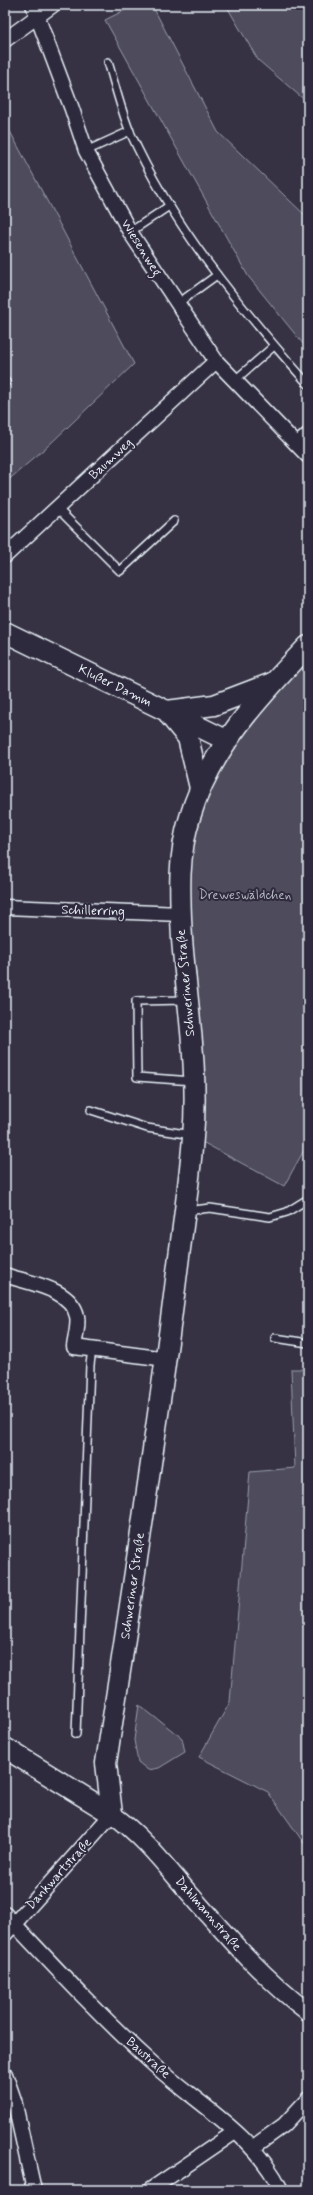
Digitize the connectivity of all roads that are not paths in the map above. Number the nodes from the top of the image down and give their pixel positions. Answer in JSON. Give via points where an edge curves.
{"nodes":[{"id":1,"x":53,"y":5,"type":"edge"},
{"id":2,"x":34,"y":12,"type":"edge"},
{"id":3,"x":5,"y":40,"type":"edge"},
{"id":4,"x":108,"y":62,"type":"dead end"},
{"id":5,"x":130,"y":131,"type":"junction"},
{"id":6,"x":86,"y":151,"type":"junction"},
{"id":7,"x":169,"y":206,"type":"junction"},
{"id":8,"x":130,"y":232,"type":"junction"},
{"id":9,"x":217,"y":275,"type":"junction"},
{"id":10,"x":177,"y":304,"type":"junction"},
{"id":11,"x":274,"y":346,"type":"junction"},
{"id":12,"x":216,"y":361,"type":"junction"},
{"id":13,"x":234,"y":381,"type":"junction"},
{"id":14,"x":308,"y":384,"type":"edge"},
{"id":15,"x":308,"y":430,"type":"edge"},
{"id":16,"x":294,"y":443,"type":"junction"},
{"id":17,"x":308,"y":456,"type":"edge"},
{"id":18,"x":58,"y":508,"type":"junction"},
{"id":19,"x":174,"y":522,"type":"dead end"},
{"id":20,"x":5,"y":556,"type":"edge"},
{"id":21,"x":5,"y":632,"type":"edge"},
{"id":22,"x":308,"y":646,"type":"edge"},
{"id":23,"x":272,"y":683,"type":"junction"},
{"id":24,"x":167,"y":711,"type":"junction"},
{"id":25,"x":226,"y":740,"type":"junction"},
{"id":26,"x":200,"y":788,"type":"junction"},
{"id":27,"x":5,"y":907,"type":"edge"},
{"id":28,"x":181,"y":914,"type":"junction"},
{"id":29,"x":187,"y":1000,"type":"junction"},
{"id":30,"x":195,"y":1081,"type":"junction"},
{"id":31,"x":91,"y":1110,"type":"dead end"},
{"id":32,"x":194,"y":1135,"type":"junction"},
{"id":33,"x":308,"y":1198,"type":"edge"},
{"id":34,"x":185,"y":1211,"type":"junction"},
{"id":35,"x":5,"y":1275,"type":"edge"},
{"id":36,"x":275,"y":1338,"type":"dead end"},
{"id":37,"x":308,"y":1343,"type":"edge"},
{"id":38,"x":92,"y":1350,"type":"junction"},
{"id":39,"x":166,"y":1359,"type":"junction"},
{"id":40,"x":76,"y":1734,"type":"dead end"},
{"id":41,"x":5,"y":1748,"type":"edge"},
{"id":42,"x":112,"y":1814,"type":"junction"},
{"id":43,"x":8,"y":1924,"type":"edge"},
{"id":44,"x":308,"y":2012,"type":"edge"},
{"id":45,"x":5,"y":2074,"type":"edge"},
{"id":46,"x":308,"y":2087,"type":"edge"},
{"id":47,"x":308,"y":2095,"type":"edge"},
{"id":48,"x":308,"y":2099,"type":"edge"},
{"id":49,"x":10,"y":2103,"type":"edge"},
{"id":50,"x":235,"y":2132,"type":"junction"},
{"id":51,"x":252,"y":2148,"type":"junction"},
{"id":52,"x":34,"y":2190,"type":"edge"},
{"id":53,"x":150,"y":2190,"type":"edge"},
{"id":54,"x":281,"y":2190,"type":"edge"}],
"edges":[{"from":1,"to":2,"type":"street"},
{"from":2,"to":3,"type":"street"},
{"from":2,"to":6,"type":"street","name":"Wiesenweg"},
{"from":4,"to":5,"type":"lane"},
{"from":5,"to":6,"type":"lane"},
{"from":5,"to":7,"type":"lane"},
{"from":6,"to":8,"type":"street","name":"Wiesenweg"},
{"from":7,"to":8,"type":"lane"},
{"from":7,"to":9,"type":"lane"},
{"from":8,"to":10,"type":"street","name":"Wiesenweg"},
{"from":9,"to":10,"type":"lane"},
{"from":9,"to":11,"type":"lane"},
{"from":10,"to":12,"type":"street","name":"Wiesenweg"},
{"from":11,"to":13,"type":"lane"},
{"from":11,"to":14,"type":"lane"},
{"from":12,"to":13,"type":"street","name":"Wiesenweg"},
{"from":12,"to":18,"type":"street","name":"Baumweg"},
{"from":13,"to":16,"type":"street","name":"Wiesenweg"},
{"from":15,"to":16,"type":"lane"},
{"from":16,"to":17,"type":"street","name":"Wiesenweg"},
{"from":18,"to":19,"type":"lane","via":[[120,571]]},
{"from":18,"to":20,"type":"street","name":"Baumweg"},
{"from":21,"to":24,"type":"main road","name":"Klußer Damm"},
{"from":22,"to":23,"type":"main road","name":"Schweriner Straße"},
{"from":23,"to":24,"type":"main road","via":[[214,705]]},
{"from":23,"to":25,"type":"main road","name":"Schweriner Straße"},
{"from":24,"to":25,"type":"main road","name":"Klußer Damm"},
{"from":24,"to":26,"type":"main road","via":[[188,738]]},
{"from":25,"to":26,"type":"main road","name":"Schweriner Straße"},
{"from":26,"to":28,"type":"main road","name":"Schweriner Straße","via":[[183,844],[180,868]]},
{"from":27,"to":28,"type":"street","name":"Schillerring"},
{"from":28,"to":29,"type":"main road","name":"Schweriner Straße"},
{"from":29,"to":30,"type":"main road","name":"Schweriner Straße"},
{"from":29,"to":30,"type":"lane","via":[[136,1001],[137,1077]]},
{"from":30,"to":32,"type":"main road","name":"Schweriner Straße"},
{"from":31,"to":32,"type":"lane","via":[[147,1128]]},
{"from":32,"to":34,"type":"main road","name":"Schweriner Straße"},
{"from":33,"to":34,"type":"lane","via":[[287,1212],[270,1217],[210,1208]]},
{"from":34,"to":39,"type":"main road","name":"Schweriner Straße"},
{"from":35,"to":38,"type":"street","via":[[54,1291],[71,1301],[77,1317],[74,1347]]},
{"from":36,"to":37,"type":"lane"},
{"from":38,"to":39,"type":"street"},
{"from":38,"to":40,"type":"lane"},
{"from":39,"to":42,"type":"main road","name":"Schweriner Straße","via":[[106,1763]]},
{"from":41,"to":42,"type":"main road"},
{"from":42,"to":43,"type":"street","name":"Dankwartstraße"},
{"from":42,"to":44,"type":"street","name":"Dahlmannstraße","via":[[142,1838],[266,1978]]},
{"from":43,"to":50,"type":"street","name":"Baustraße","via":[[92,2008],[153,2064]]},
{"from":45,"to":49,"type":"street"},
{"from":46,"to":47,"type":"street"},
{"from":48,"to":51,"type":"street","via":[[284,2125]]},
{"from":49,"to":52,"type":"street"},
{"from":50,"to":51,"type":"street","name":"Baustraße"},
{"from":50,"to":53,"type":"street"},
{"from":51,"to":54,"type":"street","name":"Baustraße","via":[[275,2177]]}]}
